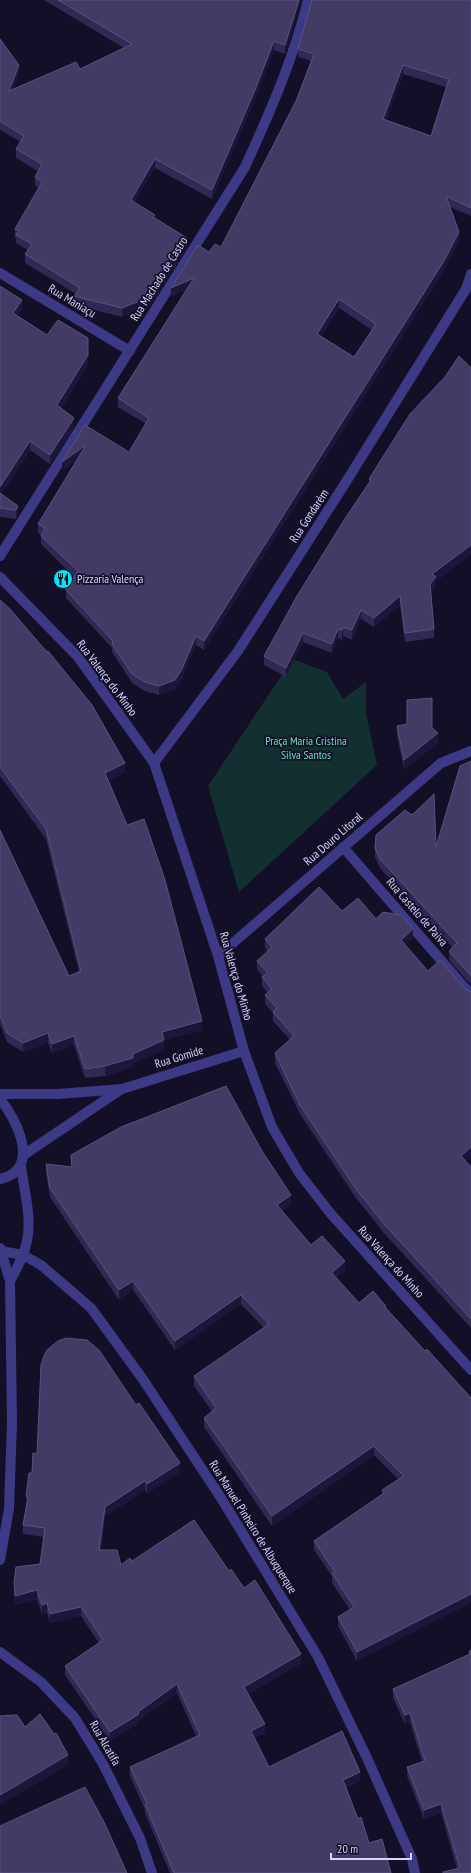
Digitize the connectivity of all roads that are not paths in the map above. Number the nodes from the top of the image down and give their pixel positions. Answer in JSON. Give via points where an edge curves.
{"nodes":[{"id":1,"x":308,"y":0,"type":"edge"},
{"id":2,"x":0,"y":273,"type":"edge"},
{"id":3,"x":471,"y":274,"type":"edge"},
{"id":4,"x":468,"y":291,"type":"edge"},
{"id":5,"x":130,"y":351,"type":"junction"},
{"id":6,"x":0,"y":556,"type":"edge"},
{"id":7,"x":0,"y":577,"type":"edge"},
{"id":8,"x":471,"y":751,"type":"edge"},
{"id":9,"x":154,"y":764,"type":"junction"},
{"id":10,"x":343,"y":847,"type":"junction"},
{"id":11,"x":218,"y":956,"type":"junction"},
{"id":12,"x":471,"y":995,"type":"edge"},
{"id":13,"x":244,"y":1051,"type":"junction"},
{"id":14,"x":122,"y":1089,"type":"junction"},
{"id":15,"x":0,"y":1094,"type":"edge"},
{"id":16,"x":0,"y":1099,"type":"edge"},
{"id":17,"x":25,"y":1154,"type":"junction"},
{"id":18,"x":21,"y":1166,"type":"junction"},
{"id":19,"x":0,"y":1179,"type":"edge"},
{"id":20,"x":0,"y":1249,"type":"edge"},
{"id":21,"x":23,"y":1255,"type":"junction"},
{"id":22,"x":10,"y":1281,"type":"junction"},
{"id":23,"x":471,"y":1370,"type":"edge"},
{"id":24,"x":0,"y":1560,"type":"edge"},
{"id":25,"x":0,"y":1652,"type":"edge"},
{"id":26,"x":152,"y":1873,"type":"edge"},
{"id":27,"x":415,"y":1873,"type":"edge"}],
"edges":[{"from":1,"to":5,"type":"street","name":"Rua Machado de Castro","via":[[299,37],[277,97],[245,166]]},
{"from":2,"to":5,"type":"street","name":"Rua Maniaçu"},
{"from":3,"to":4,"type":"street","name":"Rua Gondarém"},
{"from":4,"to":9,"type":"street","name":"Rua Gondarém","via":[[238,651]]},
{"from":5,"to":6,"type":"street","name":"Rua Machado de Castro"},
{"from":7,"to":9,"type":"street","name":"Rua Valença do Minho","via":[[78,657]]},
{"from":8,"to":10,"type":"street","name":"Rua Douro Litoral","via":[[441,763]]},
{"from":9,"to":11,"type":"street","name":"Rua Valença do Minho"},
{"from":10,"to":11,"type":"street","name":"Rua Douro Litoral"},
{"from":10,"to":12,"type":"street","name":"Rua Castelo de Paiva"},
{"from":11,"to":13,"type":"street","name":"Rua Valença do Minho"},
{"from":13,"to":14,"type":"street","name":"Rua Gomide"},
{"from":13,"to":23,"type":"street","name":"Rua Valença do Minho","via":[[272,1127],[299,1173],[331,1214]]},
{"from":14,"to":15,"type":"street","name":"Rua Gomide","via":[[58,1094]]},
{"from":14,"to":17,"type":"street","name":"Rua Gomide"},
{"from":16,"to":17,"type":"street","via":[[19,1134]]},
{"from":17,"to":18,"type":"street"},
{"from":18,"to":19,"type":"street","via":[[12,1174]]},
{"from":18,"to":21,"type":"street","via":[[28,1221],[28,1240]]},
{"from":20,"to":21,"type":"street","name":"Rua Manuel Pinheiro de Albuquerque"},
{"from":20,"to":22,"type":"street"},
{"from":21,"to":22,"type":"street"},
{"from":21,"to":27,"type":"street","name":"Rua Manuel Pinheiro de Albuquerque","via":[[41,1265],[91,1308],[142,1378],[221,1498],[318,1657],[367,1758],[412,1859]]},
{"from":22,"to":24,"type":"street","via":[[12,1423],[9,1509]]},
{"from":25,"to":26,"type":"street","name":"Rua Alcatifa","via":[[41,1682],[75,1718],[103,1764],[140,1838]]}]}
